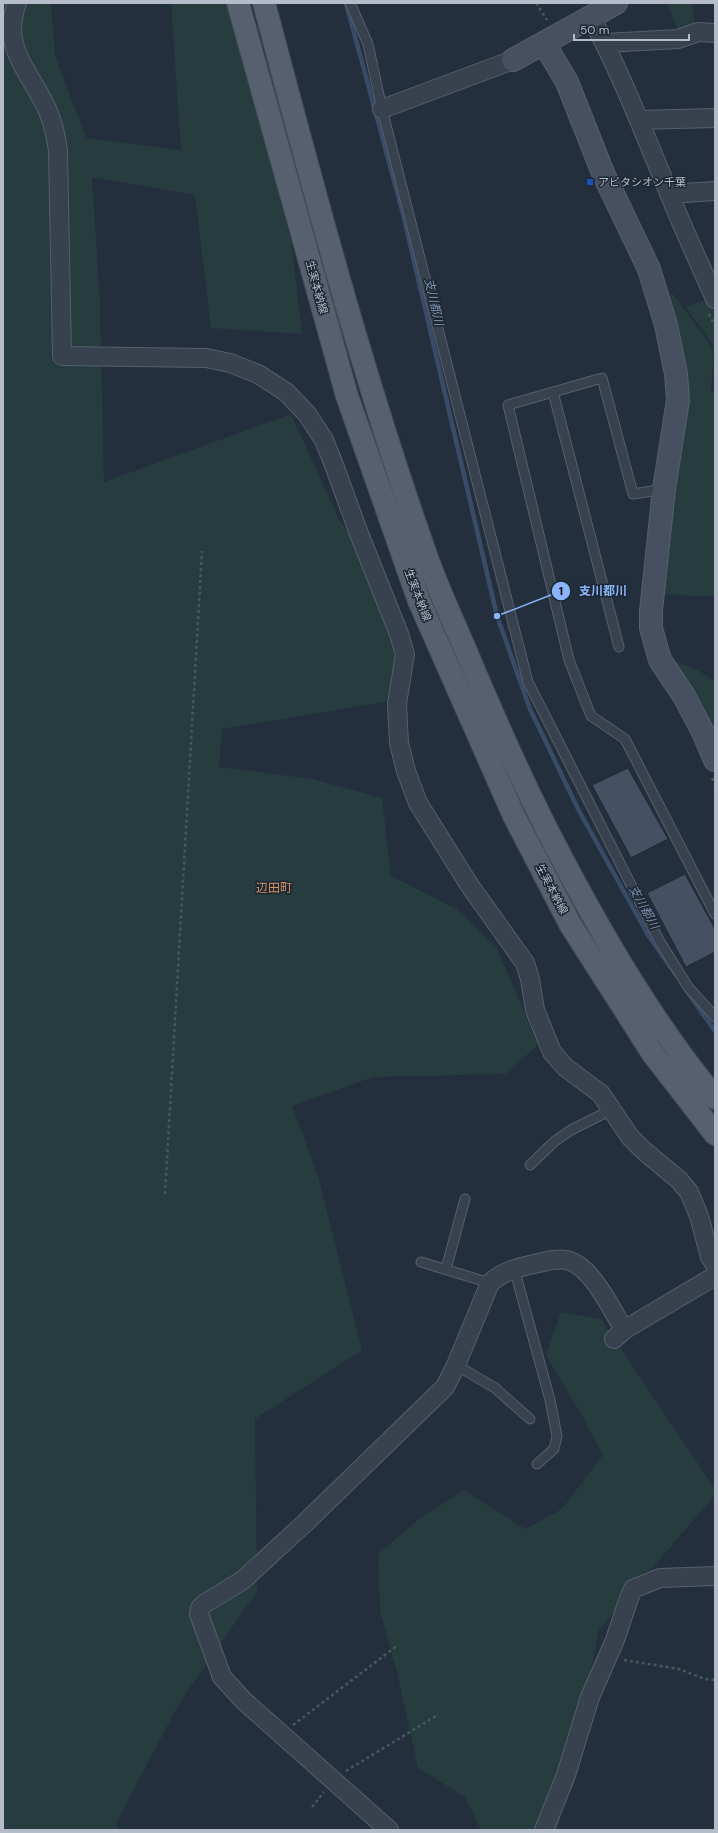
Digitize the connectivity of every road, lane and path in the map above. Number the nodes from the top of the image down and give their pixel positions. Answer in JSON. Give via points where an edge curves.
{"nodes":[{"id":1,"x":17,"y":3,"type":"edge"},
{"id":2,"x":238,"y":3,"type":"edge"},
{"id":3,"x":264,"y":3,"type":"edge"},
{"id":4,"x":350,"y":3,"type":"edge"},
{"id":5,"x":616,"y":3,"type":"edge"},
{"id":6,"x":591,"y":17,"type":"junction"},
{"id":7,"x":715,"y":33,"type":"edge"},
{"id":8,"x":544,"y":43,"type":"junction"},
{"id":9,"x":605,"y":43,"type":"junction"},
{"id":10,"x":513,"y":60,"type":"joint"},
{"id":11,"x":382,"y":109,"type":"junction"},
{"id":12,"x":715,"y":118,"type":"edge"},
{"id":13,"x":640,"y":120,"type":"junction"},
{"id":14,"x":715,"y":191,"type":"edge"},
{"id":15,"x":669,"y":194,"type":"junction"},
{"id":16,"x":715,"y":299,"type":"edge"},
{"id":17,"x":715,"y":312,"type":"edge"},
{"id":18,"x":715,"y":326,"type":"edge"},
{"id":19,"x":553,"y":392,"type":"junction"},
{"id":20,"x":664,"y":489,"type":"junction"},
{"id":21,"x":202,"y":551,"type":"dead end"},
{"id":22,"x":619,"y":647,"type":"dead end"},
{"id":23,"x":713,"y":766,"type":"edge"},
{"id":24,"x":715,"y":785,"type":"edge"},
{"id":25,"x":715,"y":914,"type":"edge"},
{"id":26,"x":715,"y":1017,"type":"edge"},
{"id":27,"x":715,"y":1098,"type":"edge"},
{"id":28,"x":611,"y":1110,"type":"junction"},
{"id":29,"x":715,"y":1134,"type":"edge"},
{"id":30,"x":530,"y":1166,"type":"dead end"},
{"id":31,"x":165,"y":1194,"type":"dead end"},
{"id":32,"x":465,"y":1199,"type":"dead end"},
{"id":33,"x":421,"y":1262,"type":"dead end"},
{"id":34,"x":715,"y":1265,"type":"edge"},
{"id":35,"x":514,"y":1268,"type":"junction"},
{"id":36,"x":446,"y":1269,"type":"junction"},
{"id":37,"x":715,"y":1276,"type":"edge"},
{"id":38,"x":490,"y":1283,"type":"junction"},
{"id":39,"x":456,"y":1365,"type":"junction"},
{"id":40,"x":530,"y":1419,"type":"dead end"},
{"id":41,"x":537,"y":1464,"type":"dead end"},
{"id":42,"x":715,"y":1576,"type":"edge"},
{"id":43,"x":398,"y":1645,"type":"dead end"},
{"id":44,"x":607,"y":1658,"type":"junction"},
{"id":45,"x":715,"y":1680,"type":"edge"},
{"id":46,"x":436,"y":1716,"type":"dead end"},
{"id":47,"x":281,"y":1734,"type":"junction"},
{"id":48,"x":334,"y":1780,"type":"junction"},
{"id":49,"x":312,"y":1807,"type":"dead end"},
{"id":50,"x":389,"y":1830,"type":"edge"},
{"id":51,"x":544,"y":1830,"type":"edge"}],
"edges":[{"from":1,"to":28,"type":"street","via":[[11,30],[13,46],[47,110],[58,150],[62,356],[206,358],[230,363],[258,374],[286,392],[307,414],[324,440],[405,654],[397,704],[399,743],[406,772],[418,803],[470,886],[525,963],[535,1010],[552,1052],[565,1067],[601,1094]]},
{"from":2,"to":29,"type":"main road","name":"生実本納線","via":[[347,396],[419,601],[514,816],[570,924],[653,1054]]},
{"from":3,"to":27,"type":"main road","name":"生実本納線","via":[[326,237],[369,386],[427,558],[504,742],[591,914],[638,992],[700,1081]]},
{"from":4,"to":11,"type":"lane","via":[[368,44]]},
{"from":5,"to":6,"type":"street"},
{"from":6,"to":8,"type":"street"},
{"from":6,"to":9,"type":"street"},
{"from":7,"to":9,"type":"street","via":[[698,32],[678,38]]},
{"from":8,"to":10,"type":"street"},
{"from":8,"to":20,"type":"street","via":[[567,82],[603,173],[649,269],[666,324],[676,374],[678,400]]},
{"from":9,"to":13,"type":"street"},
{"from":10,"to":11,"type":"street"},
{"from":11,"to":26,"type":"lane","via":[[528,682],[660,942],[688,987]]},
{"from":12,"to":13,"type":"street"},
{"from":13,"to":15,"type":"street"},
{"from":14,"to":15,"type":"street"},
{"from":15,"to":16,"type":"street"},
{"from":17,"to":18,"type":"path","via":[[709,314]]},
{"from":19,"to":20,"type":"lane","via":[[602,378],[633,494]]},
{"from":19,"to":22,"type":"lane"},
{"from":19,"to":25,"type":"lane","via":[[508,405],[569,660],[591,716],[625,739]]},
{"from":20,"to":23,"type":"street","via":[[651,611],[652,628],[660,660],[684,696],[703,732]]},
{"from":21,"to":31,"type":"path"},
{"from":23,"to":24,"type":"path"},
{"from":28,"to":30,"type":"lane","via":[[555,1141]]},
{"from":28,"to":34,"type":"street","via":[[630,1137],[689,1192]]},
{"from":32,"to":36,"type":"lane"},
{"from":33,"to":36,"type":"lane"},
{"from":35,"to":37,"type":"street","via":[[570,1260],[591,1277],[619,1334]]},
{"from":35,"to":38,"type":"street","via":[[500,1274]]},
{"from":35,"to":41,"type":"lane","via":[[550,1400],[557,1436],[554,1449]]},
{"from":36,"to":38,"type":"lane"},
{"from":38,"to":39,"type":"street"},
{"from":39,"to":40,"type":"lane","via":[[495,1388]]},
{"from":39,"to":47,"type":"street","via":[[445,1387],[305,1524],[243,1580],[200,1608],[199,1614],[222,1677]]},
{"from":42,"to":44,"type":"street","via":[[660,1578],[634,1589],[628,1598]]},
{"from":43,"to":47,"type":"path"},
{"from":44,"to":45,"type":"path","via":[[679,1669]]},
{"from":44,"to":51,"type":"street","via":[[590,1697],[566,1775]]},
{"from":46,"to":48,"type":"path"},
{"from":47,"to":48,"type":"street"},
{"from":48,"to":49,"type":"path"},
{"from":48,"to":50,"type":"street"}]}
